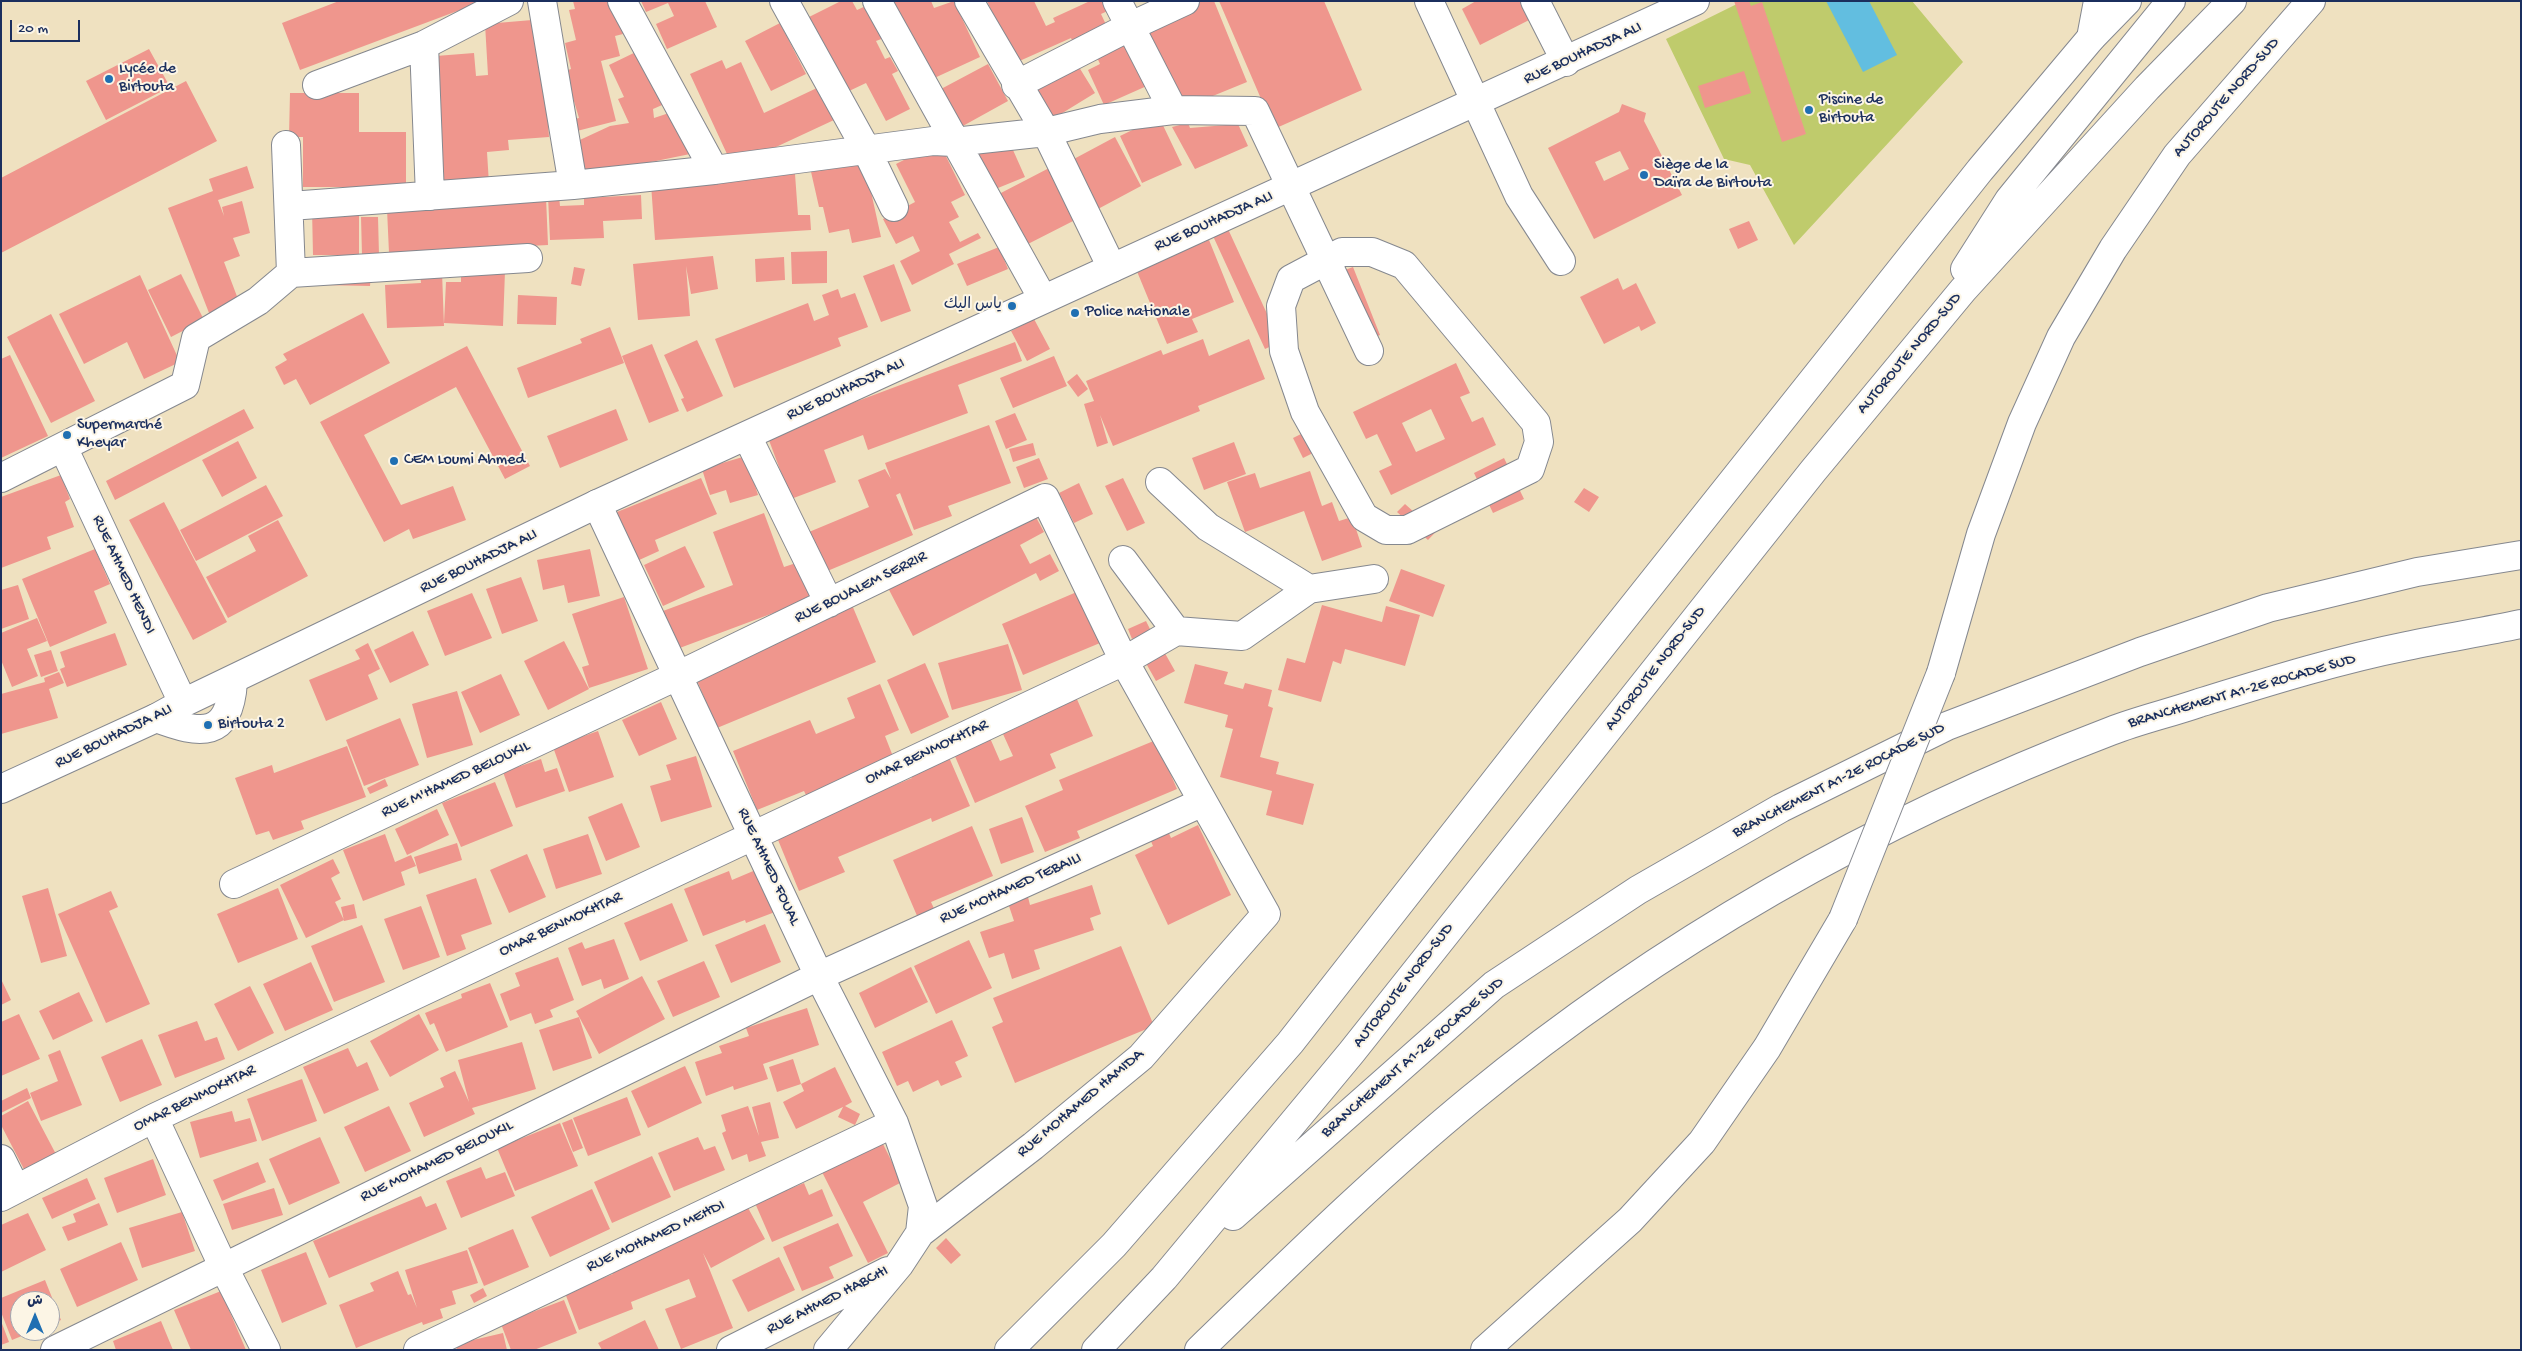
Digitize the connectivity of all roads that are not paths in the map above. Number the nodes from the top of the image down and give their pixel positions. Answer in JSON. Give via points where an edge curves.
{"nodes":[{"id":1,"x":509,"y":1,"type":"edge"},
{"id":2,"x":542,"y":1,"type":"edge"},
{"id":3,"x":622,"y":1,"type":"edge"},
{"id":4,"x":784,"y":1,"type":"edge"},
{"id":5,"x":877,"y":1,"type":"edge"},
{"id":6,"x":969,"y":1,"type":"edge"},
{"id":7,"x":1117,"y":1,"type":"edge"},
{"id":8,"x":1185,"y":1,"type":"edge"},
{"id":9,"x":1429,"y":1,"type":"edge"},
{"id":10,"x":1536,"y":1,"type":"edge"},
{"id":11,"x":2098,"y":1,"type":"edge"},
{"id":12,"x":2127,"y":1,"type":"edge"},
{"id":13,"x":2171,"y":1,"type":"edge"},
{"id":14,"x":2232,"y":1,"type":"edge"},
{"id":15,"x":2311,"y":1,"type":"edge"},
{"id":16,"x":1688,"y":3,"type":"edge"},
{"id":17,"x":1129,"y":27,"type":"junction"},
{"id":18,"x":2091,"y":38,"type":"junction"},
{"id":19,"x":424,"y":45,"type":"junction"},
{"id":20,"x":1566,"y":62,"type":"junction"},
{"id":21,"x":317,"y":85,"type":"dead end"},
{"id":22,"x":1016,"y":85,"type":"junction"},
{"id":23,"x":1475,"y":104,"type":"junction"},
{"id":24,"x":1173,"y":110,"type":"junction"},
{"id":25,"x":1046,"y":132,"type":"junction"},
{"id":26,"x":954,"y":142,"type":"junction"},
{"id":27,"x":286,"y":145,"type":"dead end"},
{"id":28,"x":866,"y":149,"type":"junction"},
{"id":29,"x":714,"y":170,"type":"junction"},
{"id":30,"x":573,"y":185,"type":"junction"},
{"id":31,"x":1292,"y":188,"type":"junction"},
{"id":32,"x":430,"y":196,"type":"junction"},
{"id":33,"x":290,"y":206,"type":"junction"},
{"id":34,"x":894,"y":207,"type":"dead end"},
{"id":35,"x":528,"y":258,"type":"dead end"},
{"id":36,"x":1326,"y":259,"type":"junction"},
{"id":37,"x":1561,"y":261,"type":"dead end"},
{"id":38,"x":1112,"y":268,"type":"junction"},
{"id":39,"x":291,"y":273,"type":"junction"},
{"id":40,"x":1043,"y":299,"type":"junction"},
{"id":41,"x":1369,"y":351,"type":"dead end"},
{"id":42,"x":1909,"y":356,"type":"junction"},
{"id":43,"x":746,"y":436,"type":"junction"},
{"id":44,"x":62,"y":447,"type":"junction"},
{"id":45,"x":1,"y":478,"type":"edge"},
{"id":46,"x":1160,"y":482,"type":"dead end"},
{"id":47,"x":597,"y":504,"type":"junction"},
{"id":48,"x":2521,"y":555,"type":"edge"},
{"id":49,"x":1123,"y":560,"type":"dead end"},
{"id":50,"x":1374,"y":579,"type":"dead end"},
{"id":51,"x":1308,"y":589,"type":"junction"},
{"id":52,"x":828,"y":603,"type":"junction"},
{"id":53,"x":2521,"y":624,"type":"edge"},
{"id":54,"x":1176,"y":631,"type":"junction"},
{"id":55,"x":1124,"y":660,"type":"junction"},
{"id":56,"x":677,"y":676,"type":"junction"},
{"id":57,"x":233,"y":681,"type":"junction"},
{"id":58,"x":183,"y":703,"type":"junction"},
{"id":59,"x":156,"y":718,"type":"junction"},
{"id":60,"x":1,"y":789,"type":"edge"},
{"id":61,"x":1203,"y":802,"type":"junction"},
{"id":62,"x":753,"y":834,"type":"junction"},
{"id":63,"x":234,"y":884,"type":"dead end"},
{"id":64,"x":818,"y":976,"type":"junction"},
{"id":65,"x":154,"y":1118,"type":"junction"},
{"id":66,"x":894,"y":1123,"type":"junction"},
{"id":67,"x":1,"y":1159,"type":"edge"},
{"id":68,"x":9,"y":1193,"type":"edge"},
{"id":69,"x":920,"y":1233,"type":"junction"},
{"id":70,"x":223,"y":1266,"type":"junction"},
{"id":71,"x":899,"y":1266,"type":"junction"},
{"id":72,"x":1164,"y":1278,"type":"junction"},
{"id":73,"x":56,"y":1350,"type":"edge"},
{"id":74,"x":266,"y":1350,"type":"edge"},
{"id":75,"x":418,"y":1350,"type":"edge"},
{"id":76,"x":731,"y":1350,"type":"edge"},
{"id":77,"x":828,"y":1350,"type":"edge"},
{"id":78,"x":1009,"y":1350,"type":"edge"},
{"id":79,"x":1096,"y":1350,"type":"edge"},
{"id":80,"x":1199,"y":1350,"type":"edge"},
{"id":81,"x":1485,"y":1350,"type":"edge"}],
"edges":[{"from":1,"to":19,"type":"main road"},
{"from":2,"to":30,"type":"main road"},
{"from":3,"to":29,"type":"main road"},
{"from":4,"to":28,"type":"main road"},
{"from":5,"to":26,"type":"main road"},
{"from":6,"to":22,"type":"main road"},
{"from":7,"to":17,"type":"main road"},
{"from":8,"to":17,"type":"main road"},
{"from":9,"to":23,"type":"main road"},
{"from":10,"to":20,"type":"main road"},
{"from":11,"to":18,"type":"main road"},
{"from":12,"to":18,"type":"main road"},
{"from":13,"to":42,"type":"main road","via":[[2009,200]]},
{"from":14,"to":42,"type":"main road","name":"AUTOROUTE NORD-SUD","via":[[2029,218]]},
{"from":15,"to":81,"type":"main road","name":"AUTOROUTE NORD-SUD","bridge":true,"via":[[2177,155],[2113,249],[2061,337],[2022,423],[1981,534],[1941,673],[1843,919],[1767,1048],[1702,1142],[1630,1220]]},
{"from":16,"to":20,"type":"main road","name":"RUE BOUHADJA ALI"},
{"from":17,"to":22,"type":"main road"},
{"from":17,"to":24,"type":"main road"},
{"from":18,"to":78,"type":"main road","via":[[1980,170],[1795,402],[1290,1043],[1114,1245]]},
{"from":19,"to":21,"type":"main road"},
{"from":19,"to":32,"type":"main road"},
{"from":20,"to":23,"type":"main road","name":"RUE BOUHADJA ALI"},
{"from":22,"to":25,"type":"main road"},
{"from":23,"to":31,"type":"main road","name":"RUE BOUHADJA ALI"},
{"from":23,"to":37,"type":"main road","via":[[1518,196]]},
{"from":24,"to":25,"type":"main road","via":[[1100,119]]},
{"from":24,"to":31,"type":"main road","via":[[1255,111]]},
{"from":25,"to":26,"type":"main road"},
{"from":25,"to":38,"type":"main road"},
{"from":26,"to":28,"type":"main road","via":[[933,140]]},
{"from":26,"to":40,"type":"main road"},
{"from":27,"to":33,"type":"main road"},
{"from":28,"to":29,"type":"main road"},
{"from":28,"to":34,"type":"main road"},
{"from":29,"to":30,"type":"main road"},
{"from":30,"to":32,"type":"main road"},
{"from":31,"to":36,"type":"main road"},
{"from":31,"to":38,"type":"main road","name":"RUE BOUHADJA ALI"},
{"from":32,"to":33,"type":"main road"},
{"from":33,"to":39,"type":"main road"},
{"from":35,"to":39,"type":"main road"},
{"from":36,"to":36,"type":"main road","via":[[1291,279],[1281,306],[1284,351],[1305,412],[1364,517],[1386,530],[1407,530],[1530,469],[1538,442],[1536,423],[1404,265],[1372,252],[1342,252]]},
{"from":36,"to":41,"type":"main road"},
{"from":38,"to":40,"type":"main road","name":"RUE BOUHADJA ALI"},
{"from":39,"to":44,"type":"main road","via":[[258,300],[196,338],[185,385]]},
{"from":40,"to":43,"type":"main road","name":"RUE BOUHADJA ALI"},
{"from":42,"to":72,"type":"main road","name":"AUTOROUTE NORD-SUD","via":[[1807,478],[1351,1053]]},
{"from":43,"to":47,"type":"main road","name":"RUE BOUHADJA ALI"},
{"from":43,"to":52,"type":"main road"},
{"from":44,"to":45,"type":"main road"},
{"from":44,"to":58,"type":"main road","name":"RUE AHMED HENDI"},
{"from":46,"to":51,"type":"main road","via":[[1208,527]]},
{"from":47,"to":56,"type":"main road","name":"RUE AHMED FOUAL"},
{"from":47,"to":57,"type":"main road","name":"RUE BOUHADJA ALI"},
{"from":48,"to":72,"type":"main road","name":"BRANCHEMENT A1-2E ROCADE SUD","via":[[2417,572],[2277,606],[2158,645],[1947,726],[1781,808],[1638,890],[1494,985]]},
{"from":49,"to":54,"type":"main road"},
{"from":50,"to":51,"type":"main road"},
{"from":51,"to":54,"type":"main road","via":[[1242,636]]},
{"from":52,"to":55,"type":"main road","name":"RUE BOUALEM SERRIR","via":[[1045,498]]},
{"from":52,"to":56,"type":"main road","name":"RUE BOUALEM SERRIR"},
{"from":53,"to":80,"type":"main road","name":"BRANCHEMENT A1-2E ROCADE SUD","via":[[2404,646],[2288,676],[2113,730],[1968,791],[1805,872],[1693,938],[1573,1021],[1475,1096],[1393,1164]]},
{"from":54,"to":55,"type":"main road","name":"OMAR BENMOKHTAR"},
{"from":55,"to":61,"type":"main road"},
{"from":55,"to":62,"type":"main road","name":"OMAR BENMOKHTAR"},
{"from":56,"to":62,"type":"main road","name":"RUE AHMED FOUAL"},
{"from":56,"to":63,"type":"main road","name":"RUE M'HAMED BELOUKIL"},
{"from":57,"to":58,"type":"main road","name":"RUE BOUHADJA ALI"},
{"from":57,"to":59,"type":"main road","via":[[227,715],[215,726],[197,731]]},
{"from":58,"to":59,"type":"main road","name":"RUE BOUHADJA ALI"},
{"from":59,"to":60,"type":"main road","name":"RUE BOUHADJA ALI"},
{"from":61,"to":64,"type":"main road","name":"RUE MOHAMED TEBAILI"},
{"from":61,"to":69,"type":"main road","name":"RUE MOHAMED HAMIDA","via":[[1266,914],[1141,1057]]},
{"from":62,"to":64,"type":"main road","name":"RUE AHMED FOUAL"},
{"from":62,"to":65,"type":"main road","name":"OMAR BENMOKHTAR"},
{"from":64,"to":66,"type":"main road","name":"RUE AHMED FOUAL"},
{"from":64,"to":70,"type":"main road","name":"RUE MOHAMED BELOUKIL"},
{"from":65,"to":68,"type":"main road","name":"OMAR BENMOKHTAR"},
{"from":65,"to":70,"type":"main road"},
{"from":66,"to":69,"type":"main road","name":"RUE AHMED FOUAL","via":[[923,1206]]},
{"from":66,"to":75,"type":"main road","name":"RUE MOHAMED MEHDI"},
{"from":67,"to":68,"type":"main road"},
{"from":69,"to":71,"type":"main road"},
{"from":70,"to":73,"type":"main road","name":"RUE MOHAMED BELOUKIL"},
{"from":70,"to":74,"type":"main road"},
{"from":71,"to":76,"type":"main road","name":"RUE AHMED HABCHI"},
{"from":71,"to":77,"type":"main road"},
{"from":72,"to":79,"type":"main road","name":"AUTOROUTE NORD-SUD"}]}
